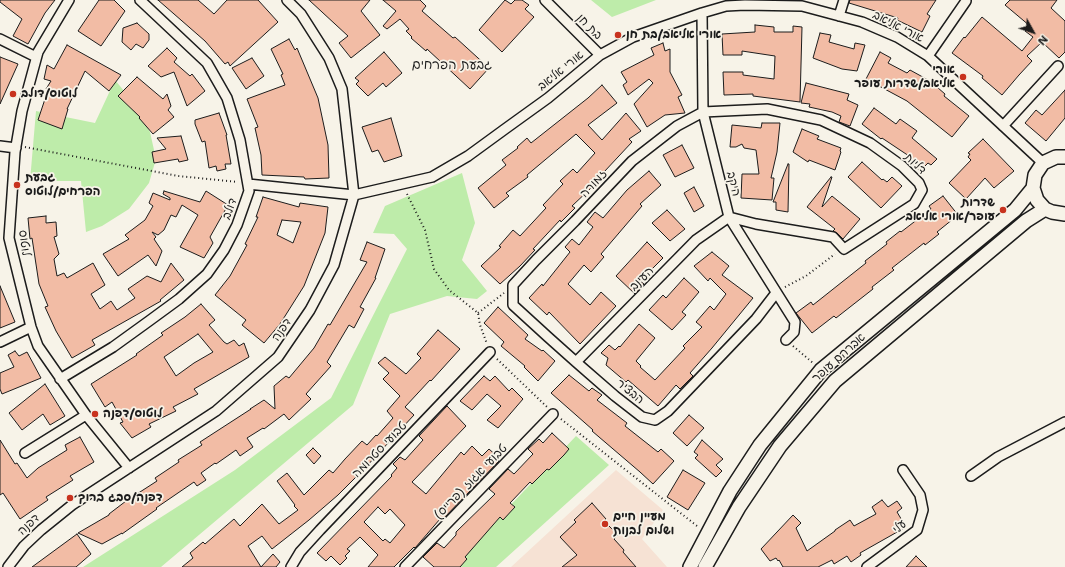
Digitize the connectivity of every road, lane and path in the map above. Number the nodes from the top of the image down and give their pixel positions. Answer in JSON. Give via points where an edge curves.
{"nodes":[{"id":1,"x":69,"y":0,"type":"edge"},
{"id":2,"x":140,"y":0,"type":"edge"},
{"id":3,"x":287,"y":0,"type":"edge"},
{"id":4,"x":545,"y":0,"type":"edge"},
{"id":5,"x":844,"y":0,"type":"edge"},
{"id":6,"x":966,"y":1,"type":"edge"},
{"id":7,"x":745,"y":3,"type":"edge"},
{"id":8,"x":702,"y":13,"type":"junction"},
{"id":9,"x":839,"y":16,"type":"junction"},
{"id":10,"x":0,"y":39,"type":"edge"},
{"id":11,"x":600,"y":55,"type":"junction"},
{"id":12,"x":928,"y":56,"type":"junction"},
{"id":13,"x":36,"y":57,"type":"junction"},
{"id":14,"x":1058,"y":66,"type":"dead end"},
{"id":15,"x":703,"y":112,"type":"junction"},
{"id":16,"x":1003,"y":126,"type":"junction"},
{"id":17,"x":0,"y":146,"type":"edge"},
{"id":18,"x":16,"y":147,"type":"junction"},
{"id":19,"x":1065,"y":156,"type":"edge"},
{"id":20,"x":1043,"y":163,"type":"junction"},
{"id":21,"x":248,"y":184,"type":"junction"},
{"id":22,"x":402,"y":184,"type":"junction"},
{"id":23,"x":1033,"y":188,"type":"junction"},
{"id":24,"x":354,"y":195,"type":"junction"},
{"id":25,"x":1045,"y":209,"type":"junction"},
{"id":26,"x":1065,"y":214,"type":"edge"},
{"id":27,"x":729,"y":217,"type":"junction"},
{"id":28,"x":4,"y":239,"type":"edge"},
{"id":29,"x":844,"y":249,"type":"junction"},
{"id":30,"x":513,"y":285,"type":"junction"},
{"id":31,"x":776,"y":294,"type":"junction"},
{"id":32,"x":478,"y":313,"type":"junction"},
{"id":33,"x":31,"y":327,"type":"junction"},
{"id":34,"x":786,"y":340,"type":"joint"},
{"id":35,"x":0,"y":342,"type":"edge"},
{"id":36,"x":490,"y":352,"type":"junction"},
{"id":37,"x":576,"y":362,"type":"junction"},
{"id":38,"x":821,"y":370,"type":"junction"},
{"id":39,"x":60,"y":379,"type":"junction"},
{"id":40,"x":553,"y":414,"type":"junction"},
{"id":41,"x":86,"y":415,"type":"junction"},
{"id":42,"x":1065,"y":422,"type":"edge"},
{"id":43,"x":25,"y":453,"type":"dead end"},
{"id":44,"x":128,"y":468,"type":"junction"},
{"id":45,"x":903,"y":470,"type":"dead end"},
{"id":46,"x":971,"y":476,"type":"dead end"},
{"id":47,"x":707,"y":534,"type":"junction"},
{"id":48,"x":8,"y":567,"type":"edge"},
{"id":49,"x":291,"y":567,"type":"edge"},
{"id":50,"x":406,"y":567,"type":"edge"},
{"id":51,"x":690,"y":567,"type":"edge"},
{"id":52,"x":705,"y":567,"type":"edge"},
{"id":53,"x":867,"y":567,"type":"edge"}],
"edges":[{"from":1,"to":13,"type":"street","name":"לוטוס"},
{"from":2,"to":21,"type":"street","name":"דולב","via":[[207,63],[227,98],[240,140]]},
{"from":3,"to":24,"type":"street","name":"דפנה","via":[[302,14],[329,58],[342,89]]},
{"from":4,"to":11,"type":"street","name":"בת חן"},
{"from":5,"to":9,"type":"street"},
{"from":6,"to":12,"type":"street"},
{"from":7,"to":8,"type":"street","name":"אורי אליאב"},
{"from":7,"to":9,"type":"street","name":"אורי אליאב","via":[[802,6]]},
{"from":8,"to":11,"type":"street","name":"אורי אליאב","via":[[633,37]]},
{"from":8,"to":15,"type":"street","name":"היקב"},
{"from":9,"to":12,"type":"street","name":"אורי אליאב","via":[[862,22],[897,37]]},
{"from":10,"to":13,"type":"street"},
{"from":11,"to":22,"type":"street","name":"אורי אליאב","via":[[548,98],[468,156],[432,176]]},
{"from":12,"to":16,"type":"street","name":"אורי אליאב"},
{"from":13,"to":18,"type":"street","name":"לוטוס"},
{"from":14,"to":16,"type":"street"},
{"from":15,"to":27,"type":"street","name":"היקב"},
{"from":15,"to":29,"type":"street","name":"דליות","via":[[766,109],[821,120],[870,143],[902,166],[919,183],[922,190],[914,204]]},
{"from":15,"to":30,"type":"street","name":"זמורה","via":[[677,126],[632,161]]},
{"from":16,"to":20,"type":"street","name":"אורי אליאב"},
{"from":17,"to":18,"type":"street"},
{"from":18,"to":21,"type":"path","via":[[178,176]]},
{"from":18,"to":28,"type":"street","name":"לוטוס"},
{"from":19,"to":20,"type":"street"},
{"from":20,"to":23,"type":"street","via":[[1035,174]]},
{"from":21,"to":24,"type":"street","name":"אורי אליאב"},
{"from":21,"to":39,"type":"street","name":"דולב","via":[[249,191],[237,225],[207,274],[149,321]]},
{"from":22,"to":24,"type":"street","name":"אורי אליאב"},
{"from":22,"to":32,"type":"path","via":[[425,230],[434,269],[449,290]]},
{"from":23,"to":25,"type":"street","via":[[1037,200]]},
{"from":23,"to":38,"type":"street","name":"אברהם עופר","via":[[1015,210]]},
{"from":24,"to":44,"type":"street","name":"דפנה","via":[[334,265],[310,310],[278,357],[216,411]]},
{"from":25,"to":26,"type":"street"},
{"from":25,"to":52,"type":"street","name":"אברהם עופר","via":[[1026,221],[835,381],[780,446],[739,507]]},
{"from":27,"to":29,"type":"street","via":[[833,237]]},
{"from":27,"to":31,"type":"street","name":"היקב"},
{"from":27,"to":37,"type":"street","name":"העינב","via":[[696,240]]},
{"from":28,"to":33,"type":"street","name":"לוטוס"},
{"from":29,"to":31,"type":"path"},
{"from":30,"to":32,"type":"path"},
{"from":30,"to":37,"type":"street","name":"הבציר","via":[[513,305]]},
{"from":31,"to":34,"type":"street","name":"היקב","via":[[795,322],[794,332]]},
{"from":31,"to":37,"type":"street","name":"הבציר","via":[[756,319],[668,411],[655,420],[642,417]]},
{"from":32,"to":36,"type":"path"},
{"from":33,"to":35,"type":"street"},
{"from":33,"to":39,"type":"street","name":"לוטוס","via":[[38,346]]},
{"from":34,"to":38,"type":"path"},
{"from":36,"to":40,"type":"path"},
{"from":36,"to":49,"type":"street","name":"טבועי סטרומה","via":[[320,530],[300,552]]},
{"from":38,"to":47,"type":"street","name":"אברהם עופר","via":[[760,445],[730,491]]},
{"from":39,"to":41,"type":"street","name":"לוטוס"},
{"from":40,"to":47,"type":"path"},
{"from":40,"to":50,"type":"street","name":"טבועי אגוז (פרייס)"},
{"from":41,"to":43,"type":"street"},
{"from":41,"to":44,"type":"street","name":"לוטוס"},
{"from":42,"to":46,"type":"street","via":[[998,457]]},
{"from":44,"to":48,"type":"street","name":"דפנה","via":[[72,505],[41,530],[24,546]]},
{"from":45,"to":53,"type":"street","name":"עלי","via":[[920,495],[923,510],[917,530]]},
{"from":47,"to":51,"type":"street","name":"אברהם עופר"}]}
